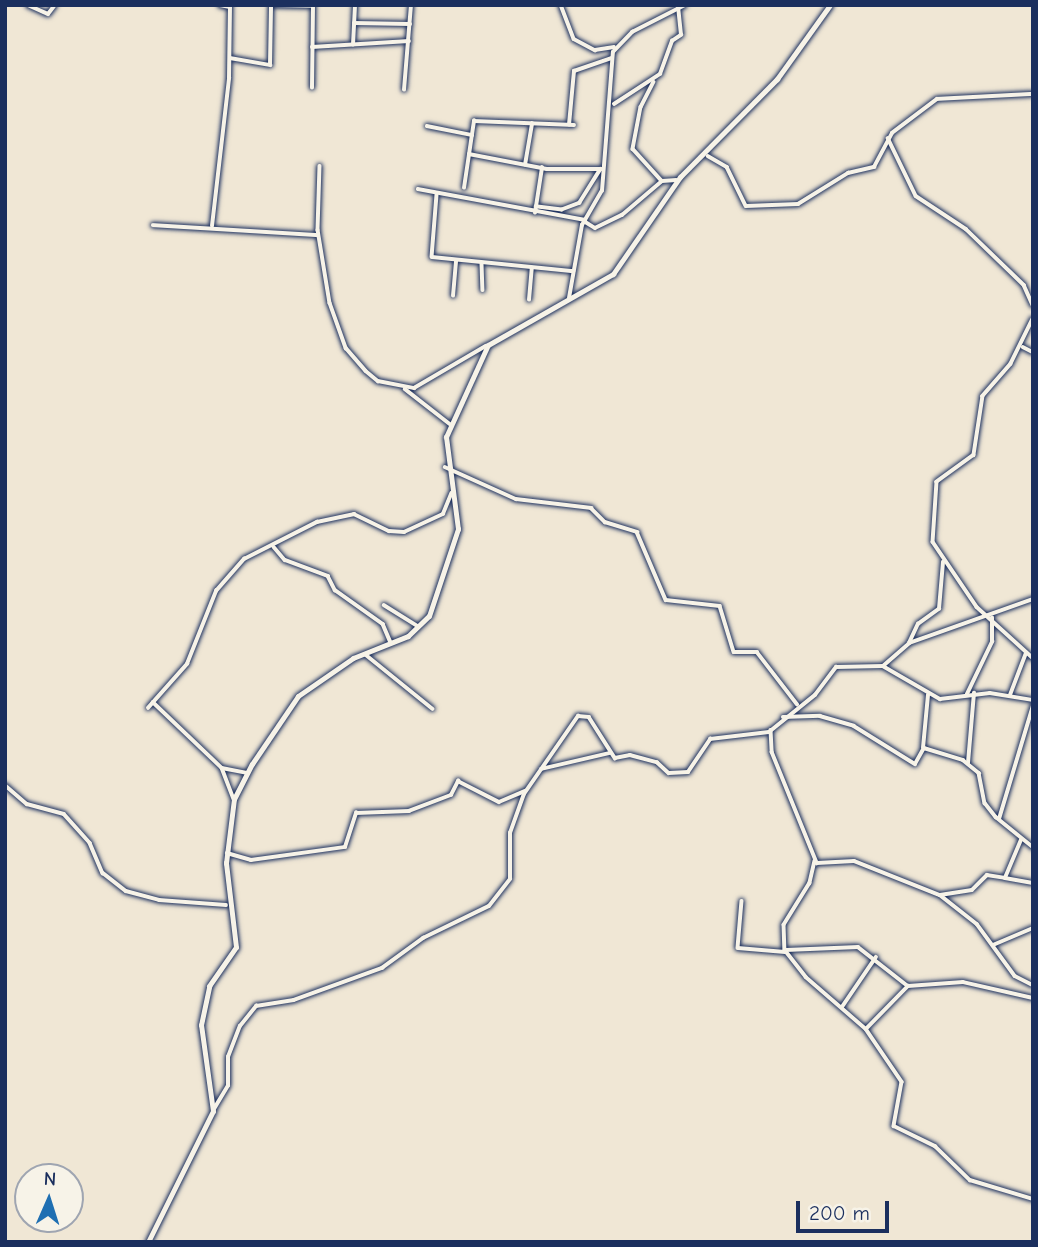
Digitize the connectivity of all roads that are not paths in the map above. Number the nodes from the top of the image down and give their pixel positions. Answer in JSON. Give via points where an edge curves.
{"nodes":[{"id":1,"x":28,"y":5,"type":"edge"},
{"id":2,"x":55,"y":5,"type":"edge"},
{"id":3,"x":220,"y":5,"type":"edge"},
{"id":4,"x":273,"y":5,"type":"edge"},
{"id":5,"x":355,"y":5,"type":"edge"},
{"id":6,"x":411,"y":5,"type":"edge"},
{"id":7,"x":561,"y":5,"type":"edge"},
{"id":8,"x":685,"y":5,"type":"edge"},
{"id":9,"x":830,"y":5,"type":"edge"},
{"id":10,"x":230,"y":6,"type":"edge"},
{"id":11,"x":313,"y":6,"type":"edge"},
{"id":12,"x":678,"y":8,"type":"junction"},
{"id":13,"x":354,"y":23,"type":"junction"},
{"id":14,"x":410,"y":24,"type":"junction"},
{"id":15,"x":409,"y":41,"type":"junction"},
{"id":16,"x":354,"y":45,"type":"junction"},
{"id":17,"x":615,"y":46,"type":"junction"},
{"id":18,"x":312,"y":47,"type":"junction"},
{"id":19,"x":230,"y":58,"type":"junction"},
{"id":20,"x":611,"y":58,"type":"junction"},
{"id":21,"x":654,"y":82,"type":"junction"},
{"id":22,"x":312,"y":88,"type":"dead end"},
{"id":23,"x":404,"y":90,"type":"dead end"},
{"id":24,"x":1033,"y":94,"type":"edge"},
{"id":25,"x":614,"y":104,"type":"junction"},
{"id":26,"x":532,"y":124,"type":"junction"},
{"id":27,"x":427,"y":126,"type":"dead end"},
{"id":28,"x":472,"y":135,"type":"junction"},
{"id":29,"x":888,"y":138,"type":"junction"},
{"id":30,"x":469,"y":154,"type":"junction"},
{"id":31,"x":708,"y":156,"type":"junction"},
{"id":32,"x":525,"y":165,"type":"junction"},
{"id":33,"x":320,"y":166,"type":"dead end"},
{"id":34,"x":542,"y":168,"type":"junction"},
{"id":35,"x":678,"y":179,"type":"junction"},
{"id":36,"x":662,"y":181,"type":"junction"},
{"id":37,"x":464,"y":188,"type":"dead end"},
{"id":38,"x":418,"y":189,"type":"dead end"},
{"id":39,"x":437,"y":195,"type":"junction"},
{"id":40,"x":536,"y":207,"type":"junction"},
{"id":41,"x":535,"y":213,"type":"junction"},
{"id":42,"x":584,"y":220,"type":"junction"},
{"id":43,"x":153,"y":225,"type":"dead end"},
{"id":44,"x":212,"y":226,"type":"junction"},
{"id":45,"x":318,"y":235,"type":"junction"},
{"id":46,"x":456,"y":261,"type":"junction"},
{"id":47,"x":482,"y":264,"type":"junction"},
{"id":48,"x":532,"y":268,"type":"junction"},
{"id":49,"x":573,"y":271,"type":"junction"},
{"id":50,"x":483,"y":290,"type":"dead end"},
{"id":51,"x":453,"y":296,"type":"dead end"},
{"id":52,"x":569,"y":298,"type":"junction"},
{"id":53,"x":529,"y":300,"type":"dead end"},
{"id":54,"x":1033,"y":305,"type":"edge"},
{"id":55,"x":1033,"y":319,"type":"edge"},
{"id":56,"x":1030,"y":325,"type":"junction"},
{"id":57,"x":1033,"y":335,"type":"edge"},
{"id":58,"x":488,"y":345,"type":"junction"},
{"id":59,"x":1022,"y":349,"type":"junction"},
{"id":60,"x":1033,"y":352,"type":"edge"},
{"id":61,"x":404,"y":389,"type":"junction"},
{"id":62,"x":450,"y":424,"type":"junction"},
{"id":63,"x":445,"y":467,"type":"junction"},
{"id":64,"x":452,"y":494,"type":"junction"},
{"id":65,"x":274,"y":547,"type":"junction"},
{"id":66,"x":943,"y":562,"type":"junction"},
{"id":67,"x":1033,"y":599,"type":"edge"},
{"id":68,"x":384,"y":605,"type":"dead end"},
{"id":69,"x":986,"y":614,"type":"junction"},
{"id":70,"x":992,"y":618,"type":"junction"},
{"id":71,"x":420,"y":627,"type":"junction"},
{"id":72,"x":391,"y":643,"type":"junction"},
{"id":73,"x":909,"y":643,"type":"junction"},
{"id":74,"x":364,"y":653,"type":"junction"},
{"id":75,"x":1026,"y":653,"type":"junction"},
{"id":76,"x":1033,"y":658,"type":"edge"},
{"id":77,"x":883,"y":666,"type":"junction"},
{"id":78,"x":974,"y":693,"type":"junction"},
{"id":79,"x":967,"y":694,"type":"junction"},
{"id":80,"x":928,"y":695,"type":"junction"},
{"id":81,"x":1010,"y":695,"type":"junction"},
{"id":82,"x":152,"y":702,"type":"junction"},
{"id":83,"x":1033,"y":703,"type":"edge"},
{"id":84,"x":799,"y":705,"type":"junction"},
{"id":85,"x":148,"y":708,"type":"dead end"},
{"id":86,"x":433,"y":709,"type":"dead end"},
{"id":87,"x":805,"y":715,"type":"junction"},
{"id":88,"x":783,"y":717,"type":"junction"},
{"id":89,"x":771,"y":730,"type":"junction"},
{"id":90,"x":766,"y":733,"type":"junction"},
{"id":91,"x":771,"y":739,"type":"junction"},
{"id":92,"x":923,"y":748,"type":"junction"},
{"id":93,"x":610,"y":753,"type":"junction"},
{"id":94,"x":968,"y":764,"type":"junction"},
{"id":95,"x":222,"y":768,"type":"junction"},
{"id":96,"x":541,"y":769,"type":"junction"},
{"id":97,"x":247,"y":773,"type":"junction"},
{"id":98,"x":5,"y":785,"type":"edge"},
{"id":99,"x":526,"y":790,"type":"junction"},
{"id":100,"x":234,"y":800,"type":"junction"},
{"id":101,"x":999,"y":819,"type":"junction"},
{"id":102,"x":1021,"y":840,"type":"junction"},
{"id":103,"x":1033,"y":847,"type":"edge"},
{"id":104,"x":227,"y":853,"type":"junction"},
{"id":105,"x":815,"y":861,"type":"junction"},
{"id":106,"x":1005,"y":878,"type":"junction"},
{"id":107,"x":1033,"y":883,"type":"edge"},
{"id":108,"x":940,"y":895,"type":"junction"},
{"id":109,"x":742,"y":901,"type":"dead end"},
{"id":110,"x":226,"y":905,"type":"junction"},
{"id":111,"x":1033,"y":928,"type":"edge"},
{"id":112,"x":993,"y":945,"type":"junction"},
{"id":113,"x":786,"y":952,"type":"junction"},
{"id":114,"x":876,"y":957,"type":"junction"},
{"id":115,"x":1033,"y":985,"type":"edge"},
{"id":116,"x":908,"y":986,"type":"junction"},
{"id":117,"x":1033,"y":998,"type":"edge"},
{"id":118,"x":842,"y":1007,"type":"junction"},
{"id":119,"x":866,"y":1029,"type":"junction"},
{"id":120,"x":212,"y":1111,"type":"junction"},
{"id":121,"x":1033,"y":1199,"type":"edge"},
{"id":122,"x":148,"y":1242,"type":"edge"}],
"edges":[{"from":1,"to":2,"type":"street","via":[[48,14]]},
{"from":3,"to":10,"type":"street"},
{"from":4,"to":11,"type":"street"},
{"from":4,"to":19,"type":"street","via":[[271,65]]},
{"from":5,"to":13,"type":"street"},
{"from":6,"to":14,"type":"street"},
{"from":7,"to":17,"type":"street","via":[[574,39],[595,50]]},
{"from":8,"to":12,"type":"street"},
{"from":9,"to":31,"type":"street","via":[[784,71]]},
{"from":10,"to":19,"type":"street"},
{"from":11,"to":18,"type":"street"},
{"from":12,"to":17,"type":"street"},
{"from":12,"to":21,"type":"street","via":[[681,36]]},
{"from":13,"to":14,"type":"street"},
{"from":13,"to":16,"type":"street"},
{"from":14,"to":15,"type":"street"},
{"from":15,"to":16,"type":"street"},
{"from":15,"to":23,"type":"street"},
{"from":16,"to":18,"type":"street"},
{"from":17,"to":20,"type":"street"},
{"from":18,"to":22,"type":"street"},
{"from":19,"to":44,"type":"street"},
{"from":20,"to":25,"type":"street"},
{"from":20,"to":26,"type":"street","via":[[574,71],[571,125]]},
{"from":21,"to":25,"type":"street"},
{"from":21,"to":36,"type":"street","via":[[640,107],[633,146]]},
{"from":24,"to":29,"type":"street","via":[[937,99]]},
{"from":25,"to":42,"type":"street","via":[[603,191]]},
{"from":26,"to":28,"type":"street","via":[[475,120]]},
{"from":26,"to":32,"type":"street"},
{"from":27,"to":28,"type":"street"},
{"from":28,"to":30,"type":"street"},
{"from":29,"to":31,"type":"street","via":[[871,169],[848,173],[797,204],[746,206],[725,165]]},
{"from":29,"to":54,"type":"street","via":[[916,196],[965,229],[1024,285]]},
{"from":30,"to":32,"type":"street"},
{"from":30,"to":37,"type":"street"},
{"from":31,"to":35,"type":"street"},
{"from":32,"to":34,"type":"street"},
{"from":33,"to":45,"type":"street"},
{"from":34,"to":40,"type":"street"},
{"from":34,"to":40,"type":"street","via":[[601,169],[580,203],[562,209]]},
{"from":35,"to":36,"type":"street"},
{"from":35,"to":52,"type":"street","via":[[613,274]]},
{"from":36,"to":42,"type":"street","via":[[622,215],[595,228]]},
{"from":38,"to":39,"type":"street"},
{"from":39,"to":41,"type":"street"},
{"from":39,"to":46,"type":"street","via":[[431,254]]},
{"from":40,"to":41,"type":"street"},
{"from":41,"to":42,"type":"street"},
{"from":42,"to":49,"type":"street"},
{"from":43,"to":44,"type":"street"},
{"from":44,"to":45,"type":"street"},
{"from":45,"to":61,"type":"street","via":[[330,303],[346,348],[373,377]]},
{"from":46,"to":47,"type":"street"},
{"from":46,"to":51,"type":"street"},
{"from":47,"to":48,"type":"street"},
{"from":47,"to":50,"type":"street"},
{"from":48,"to":49,"type":"street"},
{"from":48,"to":53,"type":"street"},
{"from":49,"to":52,"type":"street"},
{"from":52,"to":58,"type":"street"},
{"from":55,"to":56,"type":"street"},
{"from":56,"to":57,"type":"street"},
{"from":56,"to":59,"type":"street"},
{"from":58,"to":61,"type":"street","via":[[426,385]]},
{"from":58,"to":62,"type":"street"},
{"from":59,"to":60,"type":"street"},
{"from":59,"to":66,"type":"street","via":[[984,396],[974,455],[936,486],[933,542]]},
{"from":61,"to":62,"type":"street"},
{"from":62,"to":63,"type":"street"},
{"from":63,"to":64,"type":"street"},
{"from":63,"to":84,"type":"street","via":[[516,499],[591,508],[606,522],[637,532],[666,600],[720,606],[734,652],[757,652]]},
{"from":64,"to":65,"type":"street","via":[[443,514],[404,531],[354,514],[317,522]]},
{"from":64,"to":71,"type":"street","via":[[457,535]]},
{"from":65,"to":72,"type":"street","via":[[285,560],[328,576],[335,590],[383,624]]},
{"from":65,"to":82,"type":"street","via":[[230,573],[216,591],[199,644]]},
{"from":66,"to":69,"type":"street"},
{"from":66,"to":73,"type":"street","via":[[939,609],[918,624]]},
{"from":67,"to":69,"type":"street"},
{"from":68,"to":71,"type":"street"},
{"from":69,"to":70,"type":"street"},
{"from":69,"to":73,"type":"street"},
{"from":70,"to":75,"type":"street"},
{"from":70,"to":79,"type":"street","via":[[992,642]]},
{"from":71,"to":72,"type":"street"},
{"from":72,"to":74,"type":"street"},
{"from":73,"to":77,"type":"street"},
{"from":74,"to":86,"type":"street"},
{"from":74,"to":97,"type":"street","via":[[296,697]]},
{"from":75,"to":76,"type":"street"},
{"from":75,"to":81,"type":"street"},
{"from":77,"to":80,"type":"street"},
{"from":77,"to":84,"type":"street","via":[[836,667]]},
{"from":78,"to":79,"type":"street"},
{"from":78,"to":81,"type":"street"},
{"from":78,"to":94,"type":"street"},
{"from":79,"to":80,"type":"street"},
{"from":80,"to":92,"type":"street"},
{"from":81,"to":83,"type":"street"},
{"from":82,"to":85,"type":"street"},
{"from":82,"to":95,"type":"street"},
{"from":83,"to":101,"type":"street"},
{"from":84,"to":87,"type":"street"},
{"from":84,"to":88,"type":"street"},
{"from":87,"to":88,"type":"street"},
{"from":87,"to":92,"type":"street","via":[[854,726],[915,764]]},
{"from":88,"to":89,"type":"street"},
{"from":89,"to":90,"type":"street"},
{"from":89,"to":91,"type":"street"},
{"from":90,"to":91,"type":"street"},
{"from":90,"to":93,"type":"street","via":[[710,739],[697,765],[679,774],[665,772],[654,760]]},
{"from":91,"to":105,"type":"street"},
{"from":92,"to":94,"type":"street"},
{"from":93,"to":96,"type":"street"},
{"from":93,"to":96,"type":"street","via":[[582,714]]},
{"from":94,"to":101,"type":"street"},
{"from":95,"to":97,"type":"street"},
{"from":95,"to":100,"type":"street"},
{"from":96,"to":99,"type":"street"},
{"from":97,"to":100,"type":"street"},
{"from":98,"to":110,"type":"street","via":[[27,804],[64,814],[90,843],[103,873],[126,891],[159,901]]},
{"from":99,"to":104,"type":"street","via":[[499,802],[458,781],[451,795],[409,811],[356,813],[345,847],[251,860]]},
{"from":99,"to":120,"type":"street","via":[[510,833],[510,878],[487,909],[419,940],[382,968],[294,1000],[256,1006],[240,1026],[228,1057],[228,1086]]},
{"from":100,"to":104,"type":"street"},
{"from":101,"to":102,"type":"street"},
{"from":102,"to":103,"type":"street"},
{"from":102,"to":106,"type":"street"},
{"from":104,"to":110,"type":"street"},
{"from":105,"to":108,"type":"street","via":[[855,861]]},
{"from":105,"to":113,"type":"street","via":[[810,883],[784,925]]},
{"from":106,"to":107,"type":"street"},
{"from":106,"to":108,"type":"street","via":[[987,875],[972,890]]},
{"from":108,"to":112,"type":"street","via":[[961,907]]},
{"from":109,"to":113,"type":"street","via":[[739,948]]},
{"from":110,"to":120,"type":"street","via":[[236,947],[209,986],[201,1025]]},
{"from":111,"to":112,"type":"street"},
{"from":112,"to":115,"type":"street","via":[[1012,974]]},
{"from":113,"to":114,"type":"street","via":[[852,946]]},
{"from":113,"to":118,"type":"street"},
{"from":114,"to":116,"type":"street"},
{"from":114,"to":118,"type":"street"},
{"from":116,"to":117,"type":"street","via":[[963,982]]},
{"from":116,"to":119,"type":"street"},
{"from":118,"to":119,"type":"street"},
{"from":119,"to":121,"type":"street","via":[[903,1085],[893,1114],[898,1132],[935,1146],[972,1181]]},
{"from":120,"to":122,"type":"street"}]}
